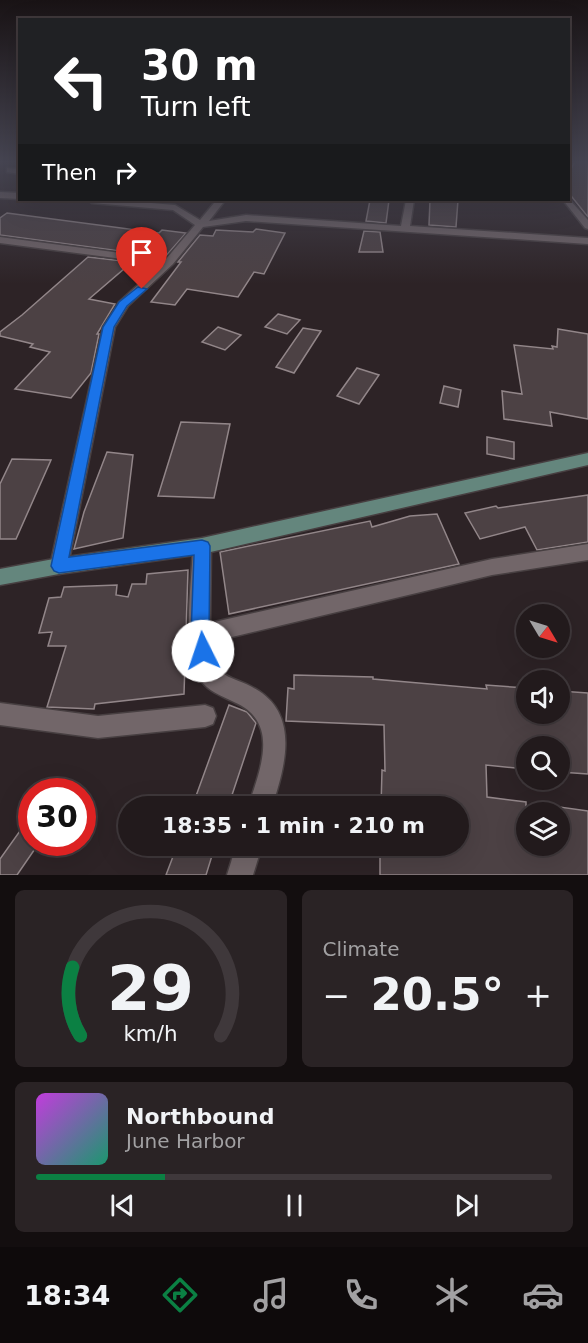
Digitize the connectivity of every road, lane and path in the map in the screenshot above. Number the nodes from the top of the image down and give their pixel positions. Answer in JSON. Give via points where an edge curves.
{"nodes":[{"id":1,"x":111,"y":202,"type":"edge"},
{"id":2,"x":218,"y":202,"type":"edge"},
{"id":3,"x":410,"y":202,"type":"edge"},
{"id":4,"x":568,"y":202,"type":"edge"},
{"id":5,"x":201,"y":225,"type":"junction"},
{"id":6,"x":588,"y":226,"type":"edge"},
{"id":7,"x":405,"y":229,"type":"junction"},
{"id":8,"x":0,"y":240,"type":"edge"},
{"id":9,"x":588,"y":241,"type":"edge"},
{"id":10,"x":169,"y":262,"type":"junction"},
{"id":11,"x":588,"y":459,"type":"edge"},
{"id":12,"x":202,"y":546,"type":"junction"},
{"id":13,"x":588,"y":552,"type":"edge"},
{"id":14,"x":59,"y":566,"type":"junction"},
{"id":15,"x":2,"y":581,"type":"edge"},
{"id":16,"x":200,"y":635,"type":"junction"},
{"id":17,"x":0,"y":714,"type":"edge"},
{"id":18,"x":205,"y":716,"type":"dead end"},
{"id":19,"x":263,"y":796,"type":"edge"},
{"id":20,"x":246,"y":856,"type":"edge"},
{"id":21,"x":240,"y":875,"type":"edge"}],
"edges":[{"from":1,"to":5,"type":"street","via":[[175,208]]},
{"from":2,"to":5,"type":"street"},
{"from":3,"to":7,"type":"street"},
{"from":4,"to":6,"type":"street"},
{"from":5,"to":7,"type":"street","via":[[246,218]]},
{"from":5,"to":10,"type":"street"},
{"from":7,"to":9,"type":"street"},
{"from":8,"to":10,"type":"street"},
{"from":10,"to":14,"type":"street","via":[[123,304],[109,327]]},
{"from":11,"to":12,"type":"street"},
{"from":12,"to":14,"type":"street"},
{"from":12,"to":16,"type":"street"},
{"from":13,"to":16,"type":"street","via":[[492,567]]},
{"from":14,"to":15,"type":"street"},
{"from":16,"to":19,"type":"street","via":[[210,675],[262,706],[272,723],[273,765]]},
{"from":17,"to":18,"type":"street","via":[[98,727]]},
{"from":20,"to":21,"type":"street"}]}
